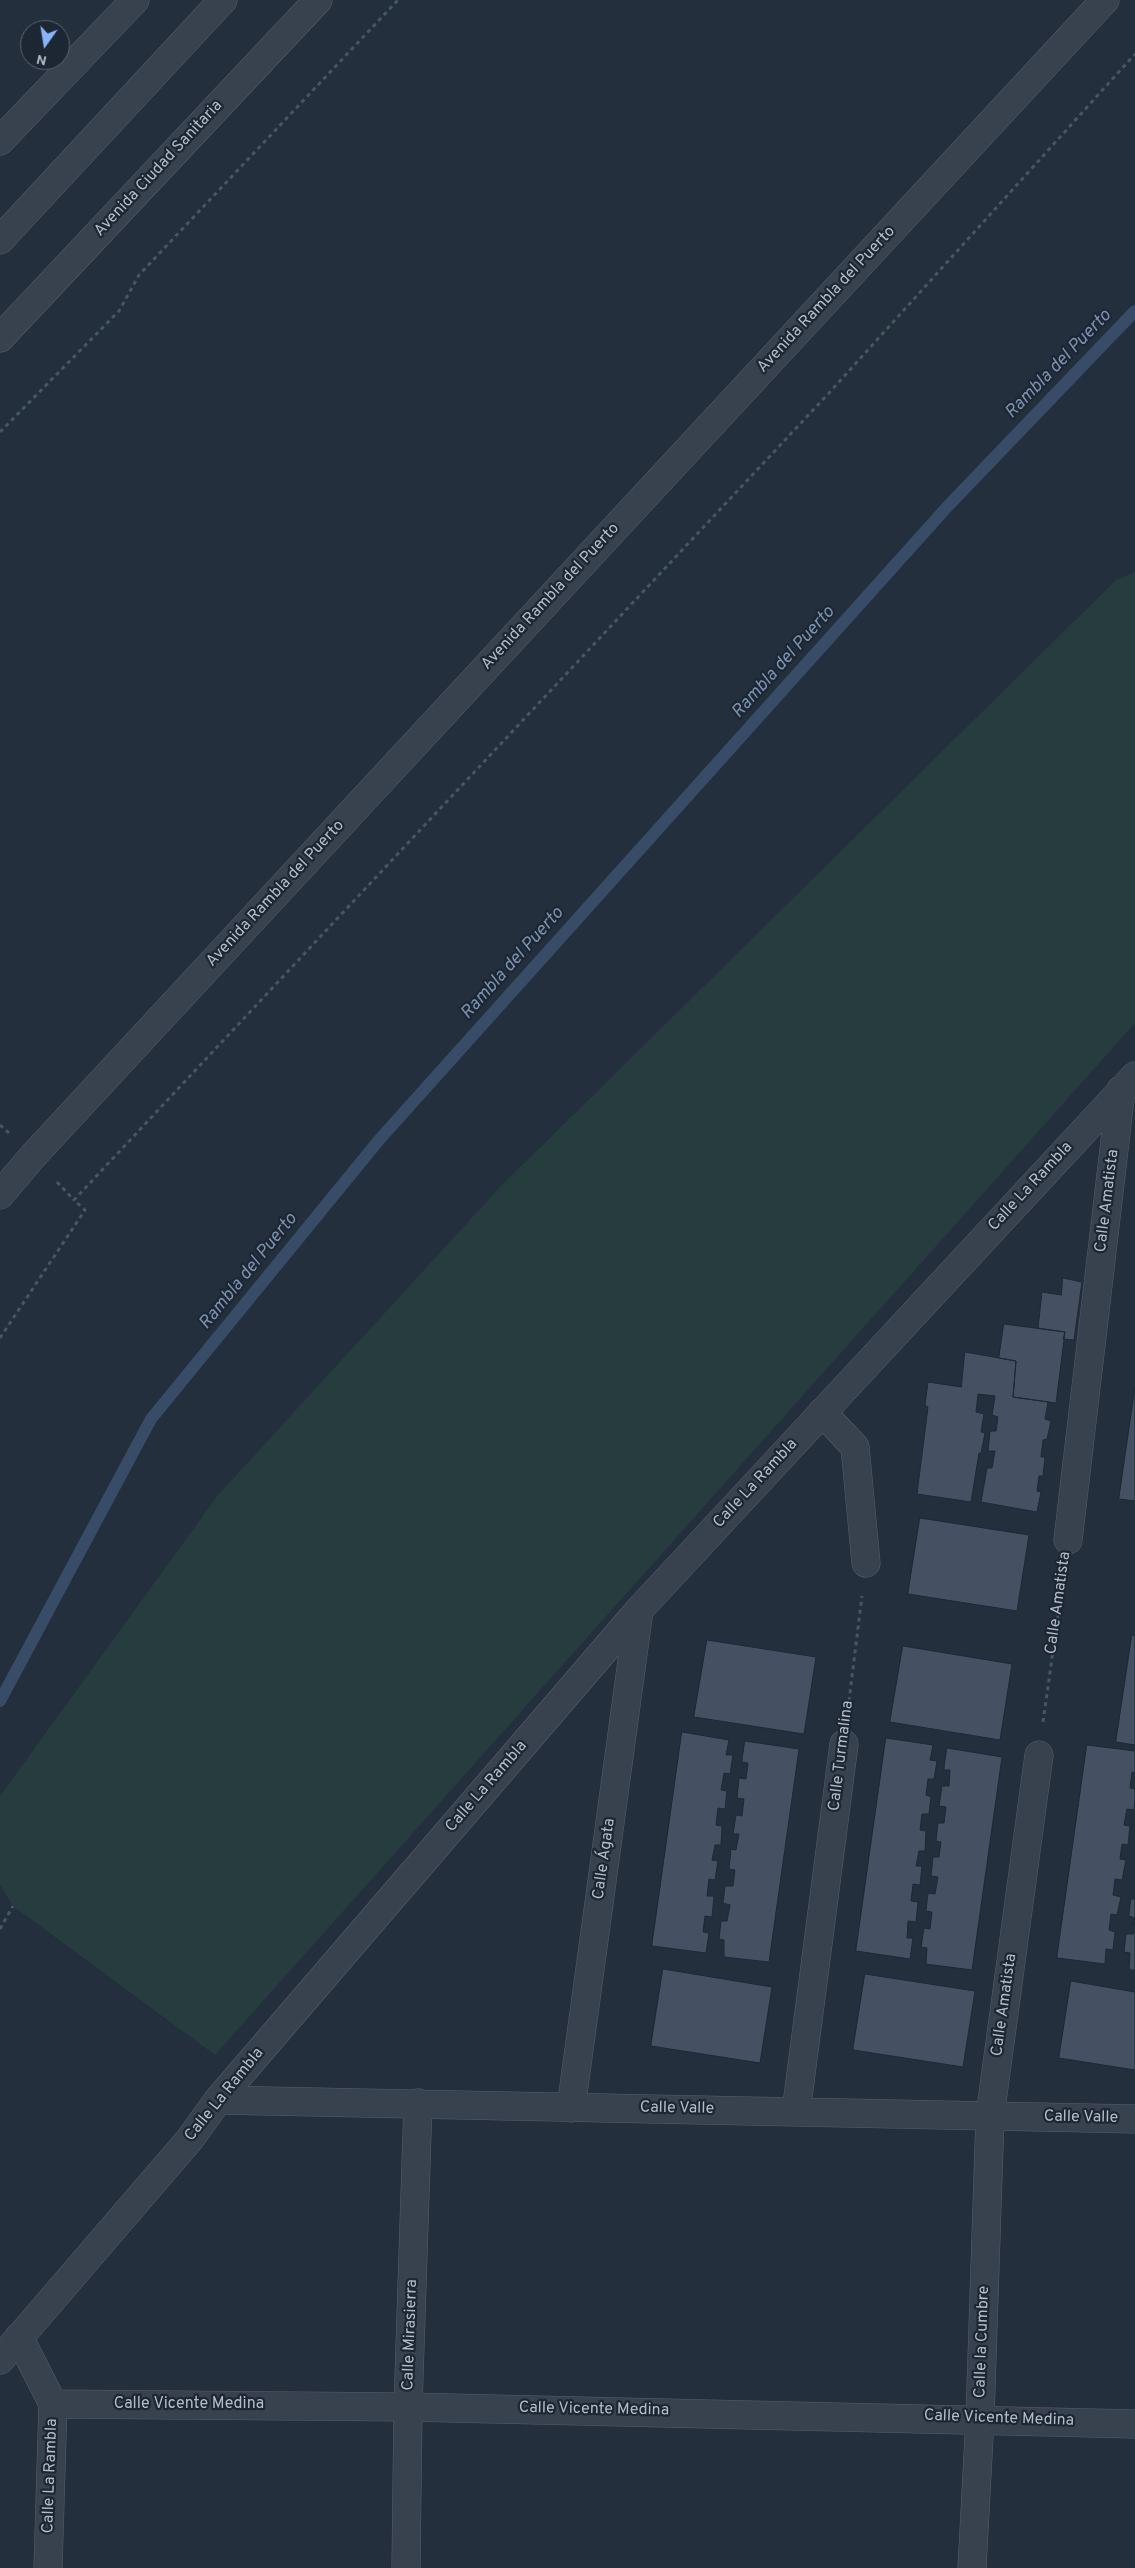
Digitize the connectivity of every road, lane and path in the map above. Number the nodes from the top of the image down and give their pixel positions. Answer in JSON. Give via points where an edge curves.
{"nodes":[{"id":1,"x":135,"y":0,"type":"edge"},
{"id":2,"x":223,"y":0,"type":"edge"},
{"id":3,"x":318,"y":0,"type":"edge"},
{"id":4,"x":398,"y":0,"type":"edge"},
{"id":5,"x":1105,"y":0,"type":"edge"},
{"id":6,"x":1135,"y":54,"type":"edge"},
{"id":7,"x":0,"y":140,"type":"edge"},
{"id":8,"x":0,"y":240,"type":"edge"},
{"id":9,"x":0,"y":338,"type":"edge"},
{"id":10,"x":0,"y":432,"type":"edge"},
{"id":11,"x":1128,"y":1083,"type":"edge"},
{"id":12,"x":0,"y":1195,"type":"edge"},
{"id":13,"x":0,"y":1338,"type":"edge"},
{"id":14,"x":822,"y":1412,"type":"junction"},
{"id":15,"x":1068,"y":1540,"type":"joint"},
{"id":16,"x":866,"y":1564,"type":"joint"},
{"id":17,"x":639,"y":1610,"type":"junction"},
{"id":18,"x":844,"y":1744,"type":"joint"},
{"id":19,"x":1039,"y":1755,"type":"joint"},
{"id":20,"x":12,"y":1906,"type":"dead end"},
{"id":21,"x":0,"y":1929,"type":"edge"},
{"id":22,"x":218,"y":2100,"type":"junction"},
{"id":23,"x":418,"y":2103,"type":"junction"},
{"id":24,"x":571,"y":2108,"type":"junction"},
{"id":25,"x":796,"y":2112,"type":"junction"},
{"id":26,"x":990,"y":2116,"type":"junction"},
{"id":27,"x":1135,"y":2119,"type":"edge"},
{"id":28,"x":19,"y":2337,"type":"junction"},
{"id":29,"x":0,"y":2360,"type":"edge"},
{"id":30,"x":53,"y":2404,"type":"junction"},
{"id":31,"x":408,"y":2407,"type":"junction"},
{"id":32,"x":980,"y":2418,"type":"junction"},
{"id":33,"x":1135,"y":2424,"type":"edge"},
{"id":34,"x":48,"y":2568,"type":"edge"},
{"id":35,"x":406,"y":2568,"type":"edge"},
{"id":36,"x":972,"y":2568,"type":"edge"}],
"edges":[{"from":1,"to":7,"type":"street"},
{"from":2,"to":8,"type":"street"},
{"from":3,"to":9,"type":"street","name":"Avenida Ciudad Sanitaria"},
{"from":4,"to":10,"type":"path","via":[[139,275],[119,311]]},
{"from":5,"to":12,"type":"street","name":"Avenida Rambla del Puerto","via":[[60,1126]]},
{"from":6,"to":13,"type":"path","via":[[829,393],[74,1200],[85,1210]]},
{"from":11,"to":14,"type":"street","name":"Calle La Rambla"},
{"from":11,"to":15,"type":"street","name":"Calle Amatista"},
{"from":14,"to":16,"type":"street","via":[[855,1447]]},
{"from":14,"to":17,"type":"street","name":"Calle La Rambla"},
{"from":15,"to":19,"type":"path","name":"Calle Amatista"},
{"from":16,"to":18,"type":"path","name":"Calle Turmalina"},
{"from":17,"to":22,"type":"street","name":"Calle La Rambla"},
{"from":17,"to":24,"type":"street","name":"Calle Ágata"},
{"from":18,"to":25,"type":"street","name":"Calle Turmalina"},
{"from":19,"to":26,"type":"street","name":"Calle Amatista"},
{"from":20,"to":21,"type":"path"},
{"from":22,"to":23,"type":"street","name":"Calle Valle"},
{"from":22,"to":28,"type":"street","name":"Calle La Rambla","via":[[190,2139]]},
{"from":23,"to":24,"type":"street","name":"Calle Valle"},
{"from":23,"to":31,"type":"street","name":"Calle Mirasierra"},
{"from":24,"to":25,"type":"street","name":"Calle Valle"},
{"from":25,"to":26,"type":"street","name":"Calle Valle"},
{"from":26,"to":27,"type":"street","name":"Calle Valle"},
{"from":26,"to":32,"type":"street","name":"Calle la Cumbre"},
{"from":28,"to":29,"type":"street"},
{"from":28,"to":30,"type":"street","name":"Calle La Rambla"},
{"from":30,"to":31,"type":"street","name":"Calle Vicente Medina"},
{"from":30,"to":34,"type":"street","name":"Calle La Rambla"},
{"from":31,"to":32,"type":"street","name":"Calle Vicente Medina"},
{"from":31,"to":35,"type":"street","name":"Calle Mirasierra"},
{"from":32,"to":33,"type":"street","name":"Calle Vicente Medina"},
{"from":32,"to":36,"type":"street","name":"Calle la Cumbre"}]}
